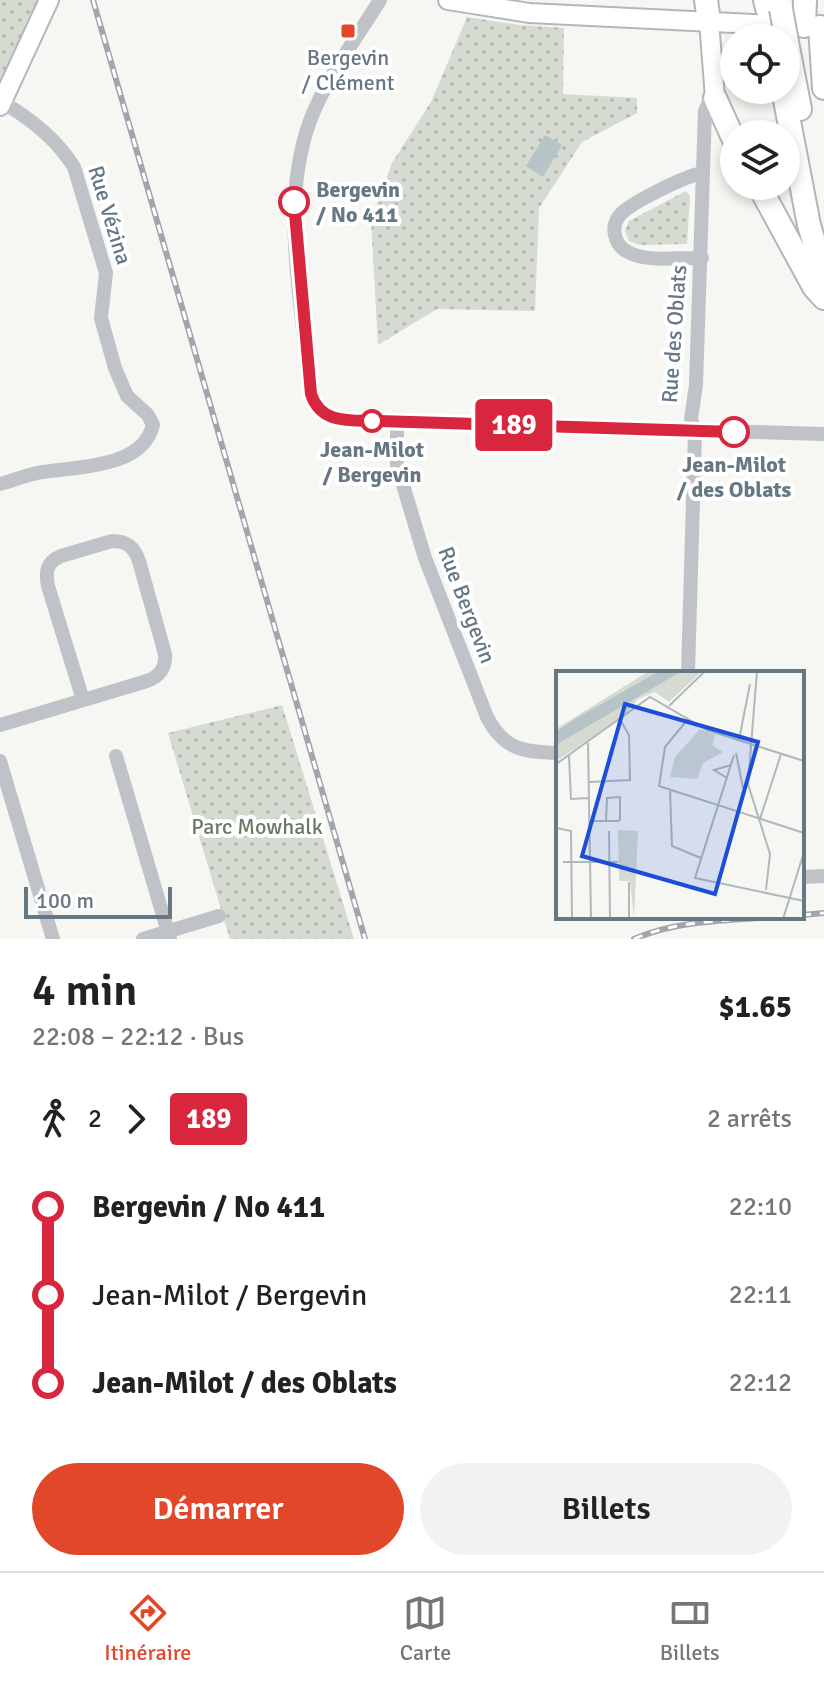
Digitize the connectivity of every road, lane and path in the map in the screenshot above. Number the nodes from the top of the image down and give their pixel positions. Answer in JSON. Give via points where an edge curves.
{"nodes":[{"id":1,"x":49,"y":0,"type":"edge"},
{"id":2,"x":380,"y":0,"type":"edge"},
{"id":3,"x":448,"y":0,"type":"edge"},
{"id":4,"x":805,"y":0,"type":"edge"},
{"id":5,"x":773,"y":4,"type":"edge"},
{"id":6,"x":707,"y":11,"type":"edge"},
{"id":7,"x":777,"y":24,"type":"edge"},
{"id":8,"x":816,"y":27,"type":"edge"},
{"id":9,"x":824,"y":88,"type":"edge"},
{"id":10,"x":715,"y":98,"type":"junction"},
{"id":11,"x":1,"y":104,"type":"edge"},
{"id":12,"x":786,"y":104,"type":"edge"},
{"id":13,"x":795,"y":104,"type":"edge"},
{"id":14,"x":725,"y":120,"type":"edge"},
{"id":15,"x":703,"y":173,"type":"junction"},
{"id":16,"x":767,"y":200,"type":"edge"},
{"id":17,"x":824,"y":228,"type":"edge"},
{"id":18,"x":702,"y":258,"type":"junction"},
{"id":19,"x":824,"y":276,"type":"edge"},
{"id":20,"x":824,"y":298,"type":"edge"},
{"id":21,"x":397,"y":422,"type":"junction"},
{"id":22,"x":695,"y":431,"type":"junction"},
{"id":23,"x":824,"y":434,"type":"edge"},
{"id":24,"x":0,"y":484,"type":"edge"},
{"id":25,"x":688,"y":671,"type":"edge"},
{"id":26,"x":83,"y":700,"type":"junction"},
{"id":27,"x":0,"y":725,"type":"edge"},
{"id":28,"x":556,"y":753,"type":"edge"},
{"id":29,"x":116,"y":756,"type":"dead end"},
{"id":30,"x":0,"y":761,"type":"edge"},
{"id":31,"x":824,"y":876,"type":"edge"},
{"id":32,"x":804,"y":877,"type":"edge"},
{"id":33,"x":219,"y":916,"type":"dead end"},
{"id":34,"x":169,"y":935,"type":"edge"},
{"id":35,"x":53,"y":939,"type":"edge"},
{"id":36,"x":143,"y":939,"type":"edge"}],
"edges":[{"from":1,"to":11,"type":"main road"},
{"from":2,"to":21,"type":"street","via":[[319,102],[304,139],[295,181],[295,221],[313,402],[338,420]]},
{"from":3,"to":6,"type":"main road","via":[[529,13]]},
{"from":4,"to":8,"type":"highway"},
{"from":5,"to":7,"type":"highway"},
{"from":6,"to":8,"type":"main road"},
{"from":6,"to":10,"type":"main road"},
{"from":8,"to":9,"type":"highway"},
{"from":10,"to":14,"type":"highway"},
{"from":10,"to":15,"type":"street","name":"Rue des Oblats","via":[[706,106]]},
{"from":11,"to":24,"type":"street","name":"Rue Vézina","via":[[28,118],[74,167],[106,273],[101,318],[111,355],[127,396],[153,425],[142,445],[115,459]]},
{"from":12,"to":19,"type":"highway"},
{"from":13,"to":17,"type":"highway"},
{"from":15,"to":18,"type":"street","name":"Rue des Oblats"},
{"from":15,"to":18,"type":"street","via":[[631,207],[618,218],[614,232],[620,247],[631,254]]},
{"from":16,"to":20,"type":"highway"},
{"from":18,"to":22,"type":"street","name":"Rue des Oblats","via":[[691,419]]},
{"from":21,"to":22,"type":"street"},
{"from":21,"to":28,"type":"street","name":"Rue Bergevin","via":[[397,465],[421,545],[487,717],[509,745]]},
{"from":22,"to":23,"type":"street"},
{"from":22,"to":25,"type":"street","name":"Rue des Oblats"},
{"from":26,"to":26,"type":"street","via":[[47,568],[61,556],[120,541],[135,551],[164,668],[154,678]]},
{"from":26,"to":27,"type":"street"},
{"from":29,"to":34,"type":"street"},
{"from":30,"to":35,"type":"street"},
{"from":31,"to":32,"type":"street"},
{"from":33,"to":34,"type":"street"},
{"from":34,"to":36,"type":"street"}]}
